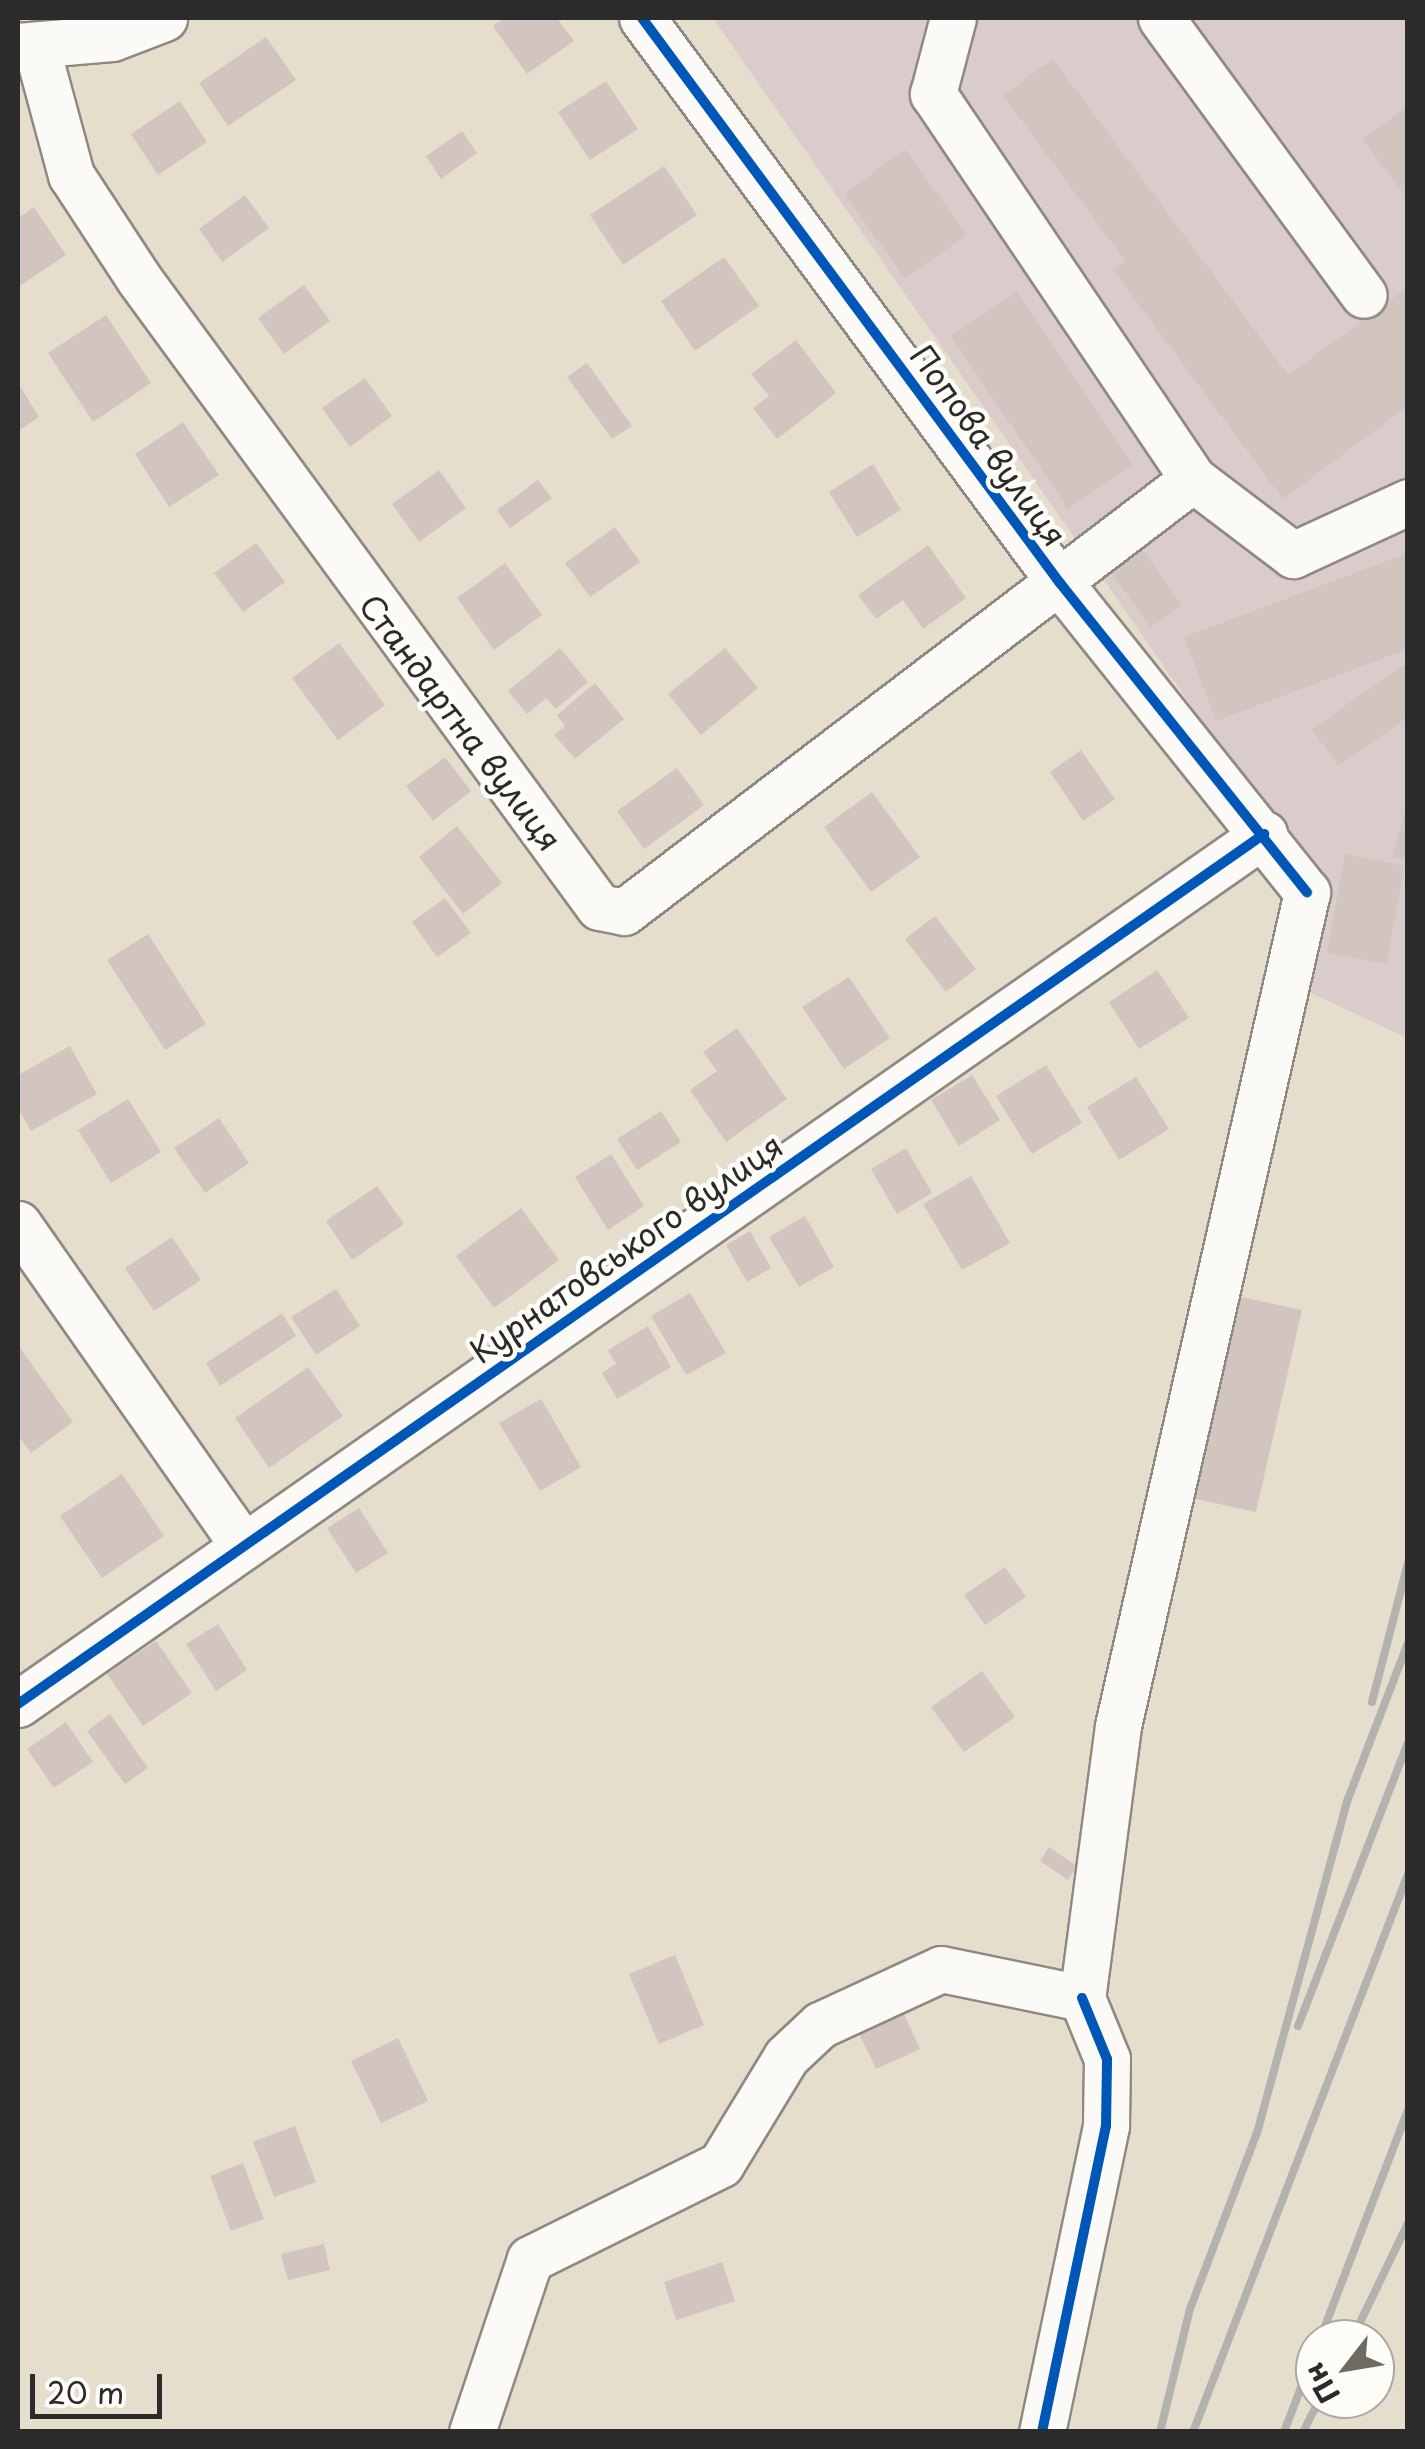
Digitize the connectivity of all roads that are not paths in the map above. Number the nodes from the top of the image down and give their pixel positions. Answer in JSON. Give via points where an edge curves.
{"nodes":[{"id":1,"x":164,"y":18,"type":"edge"},
{"id":2,"x":642,"y":18,"type":"edge"},
{"id":3,"x":953,"y":18,"type":"edge"},
{"id":4,"x":1161,"y":18,"type":"edge"},
{"id":5,"x":27,"y":48,"type":"edge"},
{"id":6,"x":1364,"y":295,"type":"dead end"},
{"id":7,"x":1193,"y":478,"type":"junction"},
{"id":8,"x":1408,"y":502,"type":"edge"},
{"id":9,"x":1060,"y":583,"type":"junction"},
{"id":10,"x":1264,"y":834,"type":"junction"},
{"id":11,"x":18,"y":1224,"type":"edge"},
{"id":12,"x":243,"y":1545,"type":"junction"},
{"id":13,"x":18,"y":1704,"type":"edge"},
{"id":14,"x":1082,"y":1998,"type":"junction"},
{"id":15,"x":472,"y":2432,"type":"edge"},
{"id":16,"x":1042,"y":2432,"type":"edge"}],
"edges":[{"from":1,"to":5,"type":"street","via":[[112,38]]},
{"from":2,"to":9,"type":"street","name":"Попова вулиця"},
{"from":3,"to":7,"type":"street","via":[[932,94]]},
{"from":4,"to":6,"type":"street"},
{"from":5,"to":9,"type":"street","name":"Стандартна вулиця","via":[[71,175],[138,279],[599,907],[624,912],[652,897]]},
{"from":7,"to":8,"type":"street","via":[[1293,555]]},
{"from":7,"to":9,"type":"street","name":"Стандартна вулиця"},
{"from":9,"to":10,"type":"street","name":"Попова вулиця"},
{"from":10,"to":12,"type":"street","name":"Курнатовського вулиця"},
{"from":10,"to":14,"type":"street","name":"Попова вулиця","via":[[1308,892],[1118,1726]]},
{"from":11,"to":12,"type":"street"},
{"from":12,"to":13,"type":"street","name":"Курнатовського вулиця"},
{"from":14,"to":15,"type":"street","via":[[941,1969],[820,2025],[786,2057],[721,2164],[530,2259]]},
{"from":14,"to":16,"type":"street","via":[[1107,2059],[1106,2126]]}]}
